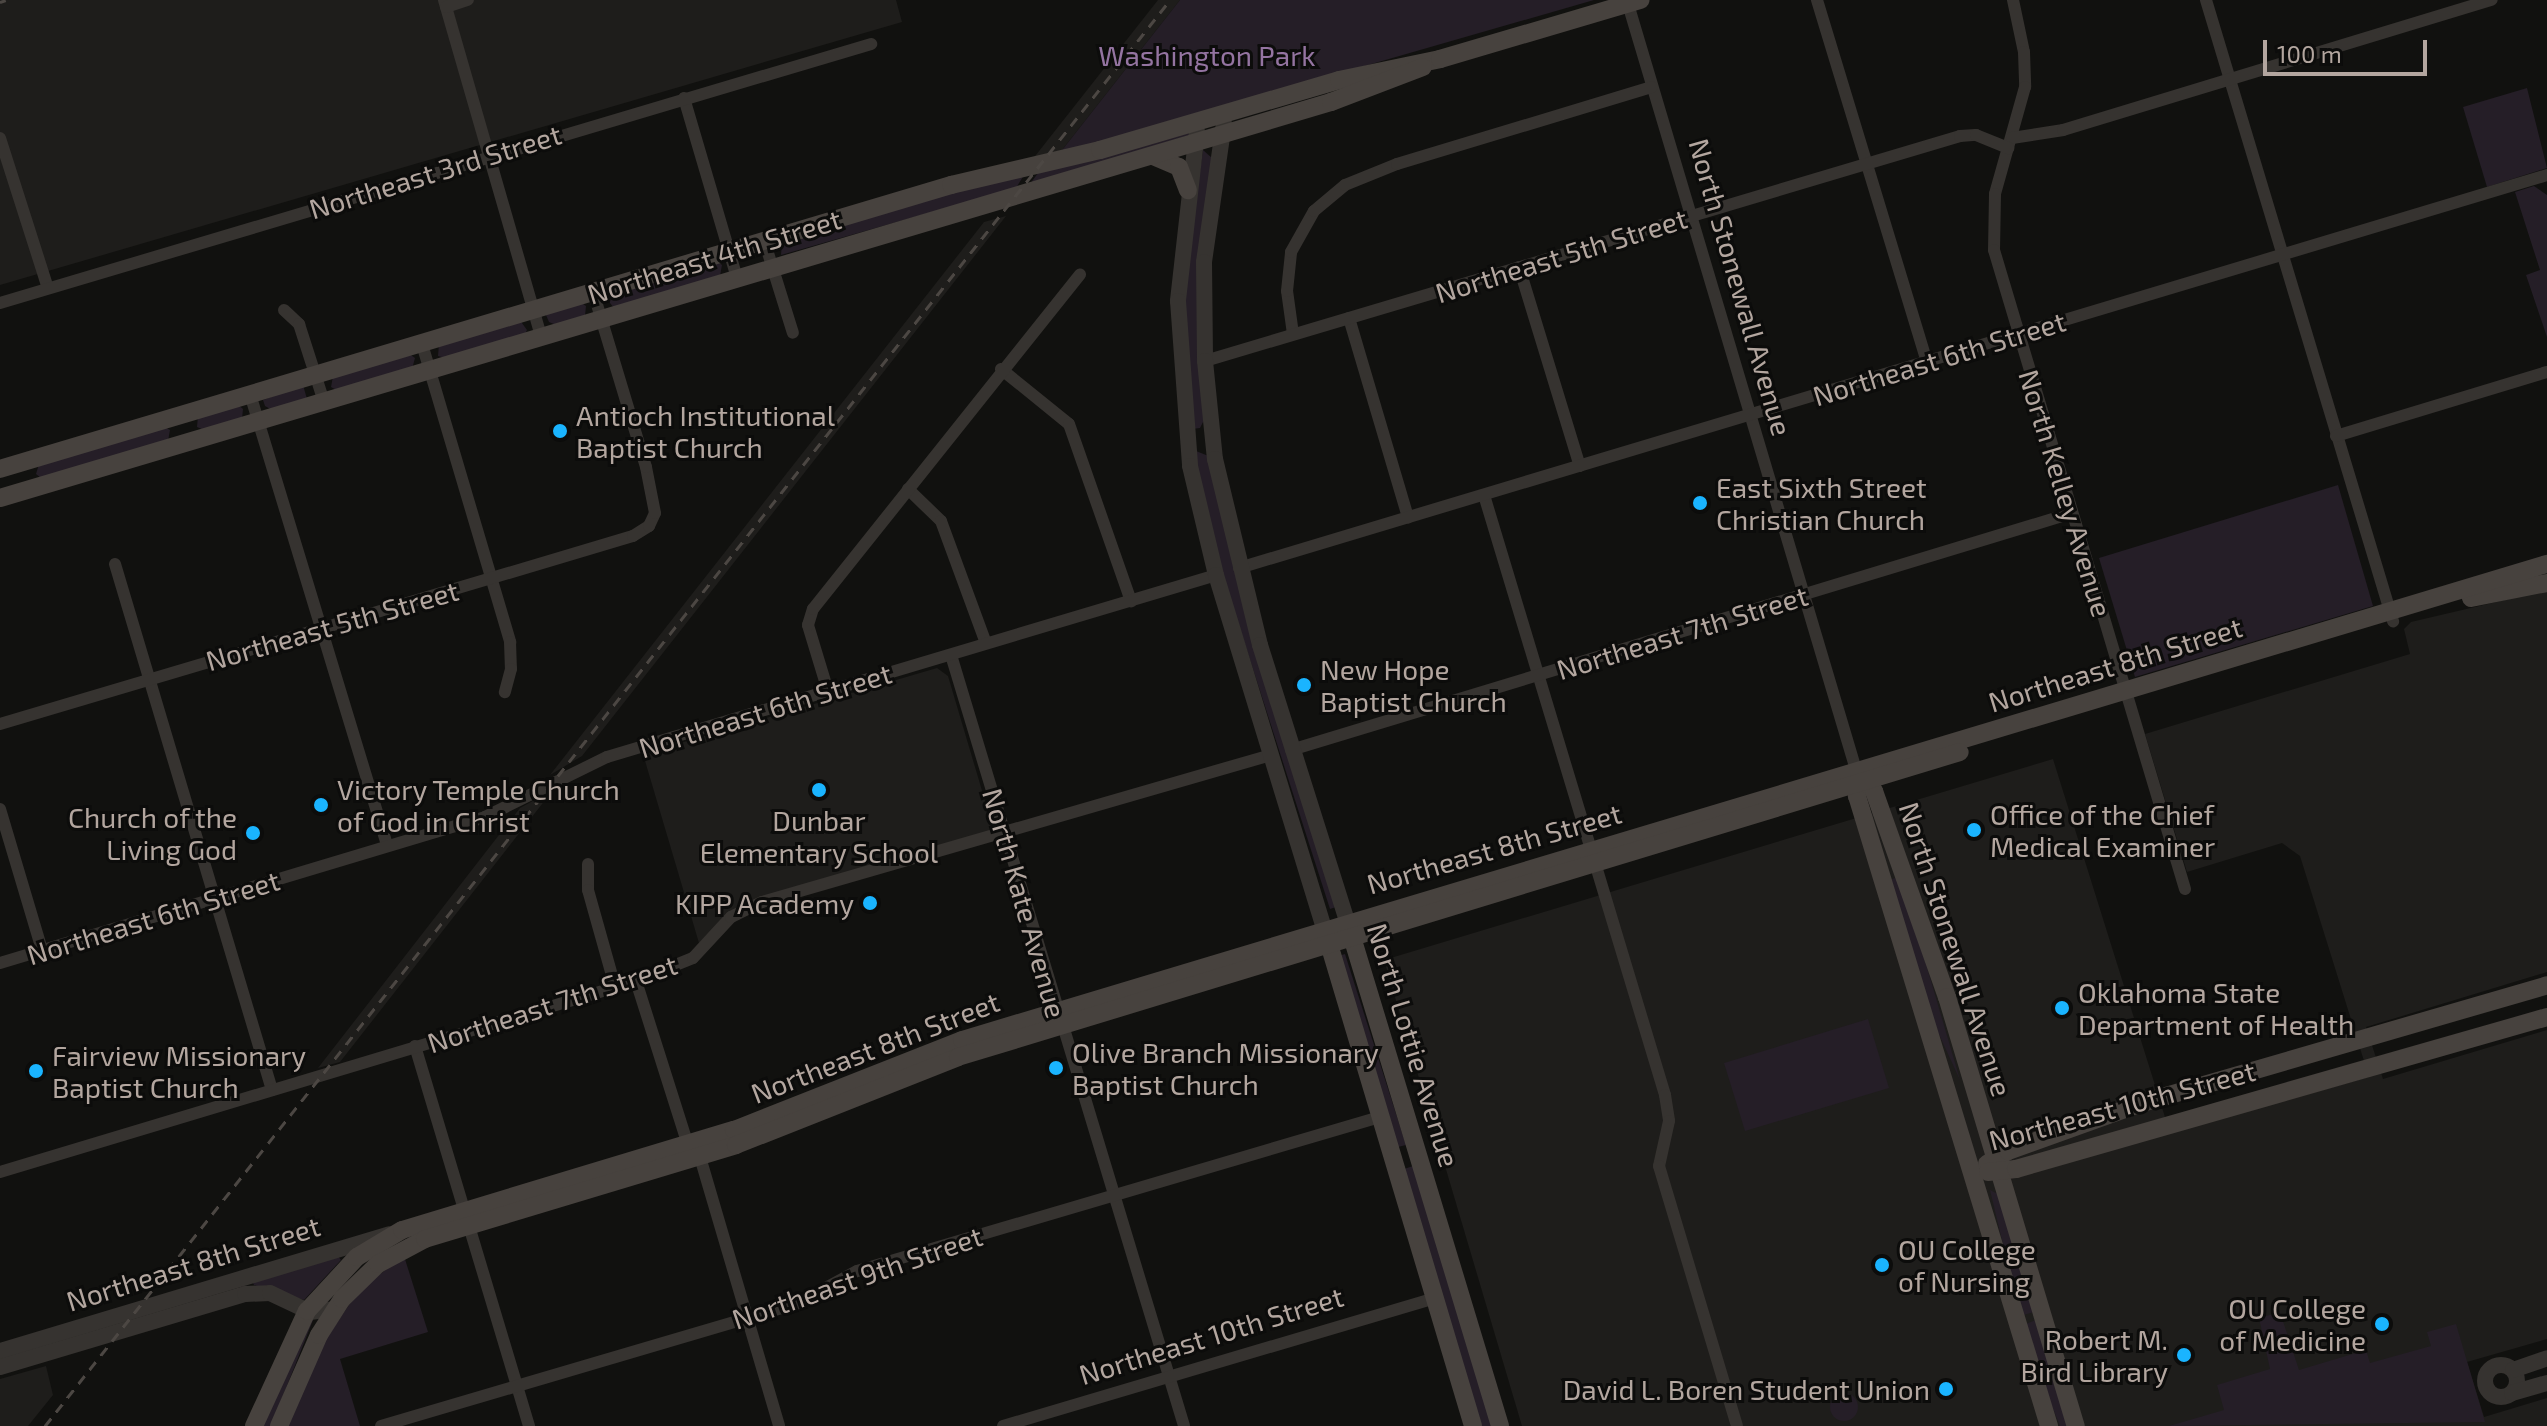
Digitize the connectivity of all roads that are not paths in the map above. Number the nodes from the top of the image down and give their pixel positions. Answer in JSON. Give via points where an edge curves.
{"nodes":[{"id":1,"x":468,"y":0,"type":"edge"},
{"id":2,"x":1817,"y":0,"type":"edge"},
{"id":3,"x":2013,"y":0,"type":"edge"},
{"id":4,"x":2206,"y":0,"type":"edge"},
{"id":5,"x":2492,"y":0,"type":"edge"},
{"id":6,"x":1634,"y":2,"type":"edge"},
{"id":7,"x":445,"y":3,"type":"edge"},
{"id":8,"x":871,"y":44,"type":"dead end"},
{"id":9,"x":1440,"y":59,"type":"junction"},
{"id":10,"x":2230,"y":79,"type":"junction"},
{"id":11,"x":1652,"y":87,"type":"junction"},
{"id":12,"x":684,"y":98,"type":"junction"},
{"id":13,"x":1226,"y":115,"type":"junction"},
{"id":14,"x":1199,"y":121,"type":"junction"},
{"id":15,"x":1223,"y":135,"type":"junction"},
{"id":16,"x":0,"y":138,"type":"edge"},
{"id":17,"x":1195,"y":143,"type":"junction"},
{"id":18,"x":2010,"y":143,"type":"junction"},
{"id":19,"x":489,"y":154,"type":"junction"},
{"id":20,"x":1151,"y":156,"type":"junction"},
{"id":21,"x":1867,"y":163,"type":"junction"},
{"id":22,"x":2547,"y":175,"type":"edge"},
{"id":23,"x":1188,"y":190,"type":"junction"},
{"id":24,"x":1692,"y":216,"type":"junction"},
{"id":25,"x":764,"y":240,"type":"junction"},
{"id":26,"x":729,"y":251,"type":"junction"},
{"id":27,"x":2283,"y":255,"type":"junction"},
{"id":28,"x":772,"y":267,"type":"junction"},
{"id":29,"x":1519,"y":267,"type":"junction"},
{"id":30,"x":1080,"y":275,"type":"dead end"},
{"id":31,"x":737,"y":278,"type":"junction"},
{"id":32,"x":48,"y":288,"type":"junction"},
{"id":33,"x":593,"y":291,"type":"junction"},
{"id":34,"x":0,"y":303,"type":"edge"},
{"id":35,"x":284,"y":310,"type":"dead end"},
{"id":36,"x":534,"y":310,"type":"junction"},
{"id":37,"x":1349,"y":318,"type":"junction"},
{"id":38,"x":601,"y":319,"type":"junction"},
{"id":39,"x":793,"y":333,"type":"dead end"},
{"id":40,"x":1293,"y":334,"type":"junction"},
{"id":41,"x":2018,"y":334,"type":"junction"},
{"id":42,"x":541,"y":337,"type":"junction"},
{"id":43,"x":422,"y":344,"type":"junction"},
{"id":44,"x":1205,"y":361,"type":"junction"},
{"id":45,"x":1927,"y":362,"type":"junction"},
{"id":46,"x":1001,"y":369,"type":"junction"},
{"id":47,"x":430,"y":370,"type":"junction"},
{"id":48,"x":2547,"y":372,"type":"edge"},
{"id":49,"x":316,"y":375,"type":"junction"},
{"id":50,"x":250,"y":394,"type":"junction"},
{"id":51,"x":324,"y":402,"type":"junction"},
{"id":52,"x":1749,"y":414,"type":"junction"},
{"id":53,"x":178,"y":416,"type":"junction"},
{"id":54,"x":258,"y":421,"type":"junction"},
{"id":55,"x":2336,"y":436,"type":"junction"},
{"id":56,"x":186,"y":443,"type":"junction"},
{"id":57,"x":20,"y":464,"type":"junction"},
{"id":58,"x":1580,"y":466,"type":"junction"},
{"id":59,"x":0,"y":469,"type":"edge"},
{"id":60,"x":908,"y":489,"type":"junction"},
{"id":61,"x":27,"y":490,"type":"junction"},
{"id":62,"x":1484,"y":495,"type":"junction"},
{"id":63,"x":0,"y":498,"type":"edge"},
{"id":64,"x":2072,"y":513,"type":"junction"},
{"id":65,"x":1408,"y":517,"type":"junction"},
{"id":66,"x":115,"y":564,"type":"dead end"},
{"id":67,"x":2547,"y":564,"type":"edge"},
{"id":68,"x":1239,"y":568,"type":"junction"},
{"id":69,"x":1216,"y":575,"type":"junction"},
{"id":70,"x":490,"y":579,"type":"junction"},
{"id":71,"x":2547,"y":583,"type":"edge"},
{"id":72,"x":1805,"y":595,"type":"junction"},
{"id":73,"x":1131,"y":601,"type":"junction"},
{"id":74,"x":2391,"y":616,"type":"junction"},
{"id":75,"x":321,"y":627,"type":"junction"},
{"id":76,"x":986,"y":643,"type":"junction"},
{"id":77,"x":951,"y":655,"type":"junction"},
{"id":78,"x":1540,"y":675,"type":"junction"},
{"id":79,"x":148,"y":679,"type":"junction"},
{"id":80,"x":828,"y":691,"type":"junction"},
{"id":81,"x":505,"y":692,"type":"dead end"},
{"id":82,"x":2127,"y":696,"type":"junction"},
{"id":83,"x":0,"y":724,"type":"edge"},
{"id":84,"x":1291,"y":750,"type":"junction"},
{"id":85,"x":1271,"y":755,"type":"junction"},
{"id":86,"x":1860,"y":779,"type":"junction"},
{"id":87,"x":0,"y":809,"type":"edge"},
{"id":88,"x":1006,"y":835,"type":"junction"},
{"id":89,"x":387,"y":846,"type":"junction"},
{"id":90,"x":1593,"y":856,"type":"junction"},
{"id":91,"x":588,"y":864,"type":"dead end"},
{"id":92,"x":2185,"y":889,"type":"dead end"},
{"id":93,"x":215,"y":898,"type":"junction"},
{"id":94,"x":1349,"y":929,"type":"junction"},
{"id":95,"x":1326,"y":936,"type":"junction"},
{"id":96,"x":42,"y":950,"type":"junction"},
{"id":97,"x":0,"y":963,"type":"edge"},
{"id":98,"x":636,"y":981,"type":"junction"},
{"id":99,"x":2547,"y":985,"type":"edge"},
{"id":100,"x":615,"y":986,"type":"junction"},
{"id":101,"x":2547,"y":1017,"type":"edge"},
{"id":102,"x":1059,"y":1018,"type":"junction"},
{"id":103,"x":415,"y":1046,"type":"junction"},
{"id":104,"x":272,"y":1090,"type":"junction"},
{"id":105,"x":1380,"y":1117,"type":"junction"},
{"id":106,"x":694,"y":1151,"type":"junction"},
{"id":107,"x":1997,"y":1165,"type":"junction"},
{"id":108,"x":0,"y":1172,"type":"edge"},
{"id":109,"x":1972,"y":1173,"type":"junction"},
{"id":110,"x":1114,"y":1196,"type":"junction"},
{"id":111,"x":467,"y":1218,"type":"junction"},
{"id":112,"x":402,"y":1230,"type":"junction"},
{"id":113,"x":1434,"y":1298,"type":"junction"},
{"id":114,"x":334,"y":1309,"type":"junction"},
{"id":115,"x":307,"y":1311,"type":"junction"},
{"id":116,"x":745,"y":1316,"type":"junction"},
{"id":117,"x":0,"y":1351,"type":"edge"},
{"id":118,"x":2547,"y":1358,"type":"edge"},
{"id":119,"x":0,"y":1367,"type":"edge"},
{"id":120,"x":2513,"y":1370,"type":"junction"},
{"id":121,"x":1169,"y":1377,"type":"junction"},
{"id":122,"x":2547,"y":1383,"type":"edge"},
{"id":123,"x":519,"y":1388,"type":"junction"},
{"id":124,"x":2512,"y":1393,"type":"junction"},
{"id":125,"x":254,"y":1426,"type":"edge"},
{"id":126,"x":279,"y":1426,"type":"edge"},
{"id":127,"x":381,"y":1426,"type":"edge"},
{"id":128,"x":529,"y":1426,"type":"edge"},
{"id":129,"x":779,"y":1426,"type":"edge"},
{"id":130,"x":1003,"y":1426,"type":"edge"},
{"id":131,"x":1184,"y":1426,"type":"edge"},
{"id":132,"x":1473,"y":1426,"type":"edge"},
{"id":133,"x":1500,"y":1426,"type":"edge"},
{"id":134,"x":1737,"y":1426,"type":"edge"},
{"id":135,"x":2049,"y":1426,"type":"edge"},
{"id":136,"x":2076,"y":1426,"type":"edge"}],
"edges":[{"from":1,"to":7,"type":"street"},
{"from":2,"to":21,"type":"street"},
{"from":3,"to":18,"type":"street","name":"North Kelley Avenue","via":[[2025,75]]},
{"from":4,"to":10,"type":"street"},
{"from":5,"to":10,"type":"street","name":"Northeast 5th Street"},
{"from":6,"to":9,"type":"main road","name":"Northeast 4th Street"},
{"from":6,"to":11,"type":"street","name":"North Stonewall Avenue"},
{"from":7,"to":19,"type":"street"},
{"from":8,"to":12,"type":"street","name":"Northeast 3rd Street"},
{"from":9,"to":13,"type":"main road","name":"Northeast 4th Street","via":[[1346,78]]},
{"from":9,"to":15,"type":"main road","name":"Northeast 4th Street","via":[[1398,79]]},
{"from":10,"to":18,"type":"street","name":"Northeast 5th Street"},
{"from":10,"to":27,"type":"street"},
{"from":11,"to":24,"type":"street","name":"North Stonewall Avenue"},
{"from":11,"to":40,"type":"street","via":[[1397,164],[1345,185],[1314,211],[1291,252],[1287,291]]},
{"from":12,"to":19,"type":"street","name":"Northeast 3rd Street"},
{"from":12,"to":26,"type":"street"},
{"from":13,"to":14,"type":"main road","name":"Northeast 4th Street"},
{"from":13,"to":15,"type":"street","name":"North Lottie Avenue"},
{"from":14,"to":17,"type":"street","name":"North Lottie Avenue"},
{"from":14,"to":25,"type":"main road","name":"Northeast 4th Street"},
{"from":15,"to":17,"type":"main road","name":"Northeast 4th Street"},
{"from":15,"to":44,"type":"street","name":"North Lottie Avenue","via":[[1204,262]]},
{"from":16,"to":32,"type":"street"},
{"from":17,"to":20,"type":"main road","name":"Northeast 4th Street"},
{"from":17,"to":23,"type":"street","name":"North Lottie Avenue"},
{"from":18,"to":21,"type":"street","name":"Northeast 5th Street","via":[[1968,134]]},
{"from":18,"to":41,"type":"street","name":"North Kelley Avenue","via":[[1994,200],[1992,234]]},
{"from":19,"to":32,"type":"street","name":"Northeast 3rd Street"},
{"from":19,"to":36,"type":"street"},
{"from":20,"to":23,"type":"main road","via":[[1172,160]]},
{"from":20,"to":28,"type":"main road","name":"Northeast 4th Street"},
{"from":21,"to":24,"type":"street","name":"Northeast 5th Street"},
{"from":21,"to":45,"type":"street"},
{"from":22,"to":27,"type":"street","name":"Northeast 6th Street"},
{"from":23,"to":69,"type":"street","name":"North Lottie Avenue","via":[[1178,301],[1180,389],[1190,466]]},
{"from":24,"to":29,"type":"street","name":"Northeast 5th Street"},
{"from":24,"to":52,"type":"street","name":"North Stonewall Avenue"},
{"from":25,"to":26,"type":"main road","name":"Northeast 4th Street"},
{"from":25,"to":28,"type":"street"},
{"from":26,"to":31,"type":"street"},
{"from":26,"to":33,"type":"main road","name":"Northeast 4th Street"},
{"from":27,"to":41,"type":"street","name":"Northeast 6th Street"},
{"from":27,"to":55,"type":"street"},
{"from":28,"to":31,"type":"main road","name":"Northeast 4th Street"},
{"from":28,"to":39,"type":"street"},
{"from":29,"to":37,"type":"street","name":"Northeast 5th Street"},
{"from":29,"to":58,"type":"street"},
{"from":30,"to":46,"type":"street"},
{"from":31,"to":38,"type":"main road","name":"Northeast 4th Street"},
{"from":32,"to":34,"type":"street","name":"Northeast 3rd Street"},
{"from":33,"to":36,"type":"main road","name":"Northeast 4th Street"},
{"from":33,"to":38,"type":"street"},
{"from":35,"to":49,"type":"street","via":[[299,324]]},
{"from":36,"to":42,"type":"street"},
{"from":36,"to":43,"type":"main road","name":"Northeast 4th Street"},
{"from":37,"to":40,"type":"street","name":"Northeast 5th Street"},
{"from":37,"to":65,"type":"street"},
{"from":38,"to":42,"type":"main road","name":"Northeast 4th Street"},
{"from":38,"to":70,"type":"street","name":"Northeast 5th Street","via":[[655,513],[649,526],[633,536]]},
{"from":40,"to":44,"type":"street","name":"Northeast 5th Street"},
{"from":41,"to":45,"type":"street","name":"Northeast 6th Street"},
{"from":41,"to":64,"type":"street","name":"North Kelley Avenue"},
{"from":42,"to":47,"type":"main road","name":"Northeast 4th Street"},
{"from":43,"to":47,"type":"street"},
{"from":43,"to":49,"type":"main road","name":"Northeast 4th Street"},
{"from":44,"to":68,"type":"street","name":"North Lottie Avenue","via":[[1215,459]]},
{"from":45,"to":52,"type":"street","name":"Northeast 6th Street"},
{"from":46,"to":60,"type":"street"},
{"from":46,"to":73,"type":"street","via":[[1069,424]]},
{"from":47,"to":51,"type":"main road","name":"Northeast 4th Street"},
{"from":47,"to":70,"type":"street"},
{"from":48,"to":55,"type":"street"},
{"from":49,"to":50,"type":"main road","name":"Northeast 4th Street"},
{"from":49,"to":51,"type":"street"},
{"from":50,"to":53,"type":"main road","name":"Northeast 4th Street"},
{"from":50,"to":54,"type":"street"},
{"from":51,"to":54,"type":"main road","name":"Northeast 4th Street"},
{"from":52,"to":58,"type":"street","name":"Northeast 6th Street"},
{"from":52,"to":72,"type":"street","name":"North Stonewall Avenue"},
{"from":53,"to":56,"type":"main road"},
{"from":53,"to":57,"type":"main road","name":"Northeast 4th Street"},
{"from":54,"to":56,"type":"main road","name":"Northeast 4th Street"},
{"from":54,"to":75,"type":"street"},
{"from":55,"to":74,"type":"street"},
{"from":56,"to":61,"type":"main road","name":"Northeast 4th Street"},
{"from":57,"to":59,"type":"main road","name":"Northeast 4th Street"},
{"from":57,"to":61,"type":"main road"},
{"from":58,"to":62,"type":"street","name":"Northeast 6th Street"},
{"from":60,"to":76,"type":"street","via":[[941,521]]},
{"from":60,"to":80,"type":"street","via":[[813,609],[808,625]]},
{"from":61,"to":63,"type":"main road","name":"Northeast 4th Street"},
{"from":62,"to":65,"type":"street","name":"Northeast 6th Street"},
{"from":62,"to":78,"type":"street"},
{"from":64,"to":72,"type":"street","name":"Northeast 7th Street"},
{"from":64,"to":82,"type":"street","name":"North Kelley Avenue"},
{"from":65,"to":68,"type":"street","name":"Northeast 6th Street"},
{"from":66,"to":79,"type":"street"},
{"from":67,"to":74,"type":"main road","name":"Northeast 8th Street"},
{"from":68,"to":84,"type":"street","name":"North Lottie Avenue"},
{"from":69,"to":73,"type":"street","name":"Northeast 6th Street"},
{"from":69,"to":85,"type":"street","name":"North Lottie Avenue"},
{"from":70,"to":75,"type":"street","name":"Northeast 5th Street"},
{"from":70,"to":81,"type":"street","via":[[510,642]]},
{"from":71,"to":74,"type":"main road","name":"Northeast 8th Street"},
{"from":72,"to":78,"type":"street","name":"Northeast 7th Street"},
{"from":72,"to":86,"type":"street","name":"North Stonewall Avenue"},
{"from":73,"to":76,"type":"street","name":"Northeast 6th Street"},
{"from":74,"to":82,"type":"main road","name":"Northeast 8th Street"},
{"from":75,"to":79,"type":"street","name":"Northeast 5th Street"},
{"from":75,"to":89,"type":"street"},
{"from":76,"to":77,"type":"street","name":"Northeast 6th Street"},
{"from":77,"to":80,"type":"street","name":"Northeast 6th Street"},
{"from":77,"to":88,"type":"street","name":"North Kate Avenue"},
{"from":78,"to":84,"type":"street","name":"Northeast 7th Street"},
{"from":78,"to":90,"type":"street"},
{"from":79,"to":83,"type":"street","name":"Northeast 5th Street"},
{"from":79,"to":93,"type":"street"},
{"from":80,"to":89,"type":"street","name":"Northeast 6th Street","via":[[594,762],[485,817]]},
{"from":82,"to":86,"type":"main road","name":"Northeast 8th Street"},
{"from":82,"to":92,"type":"street","name":"North Kelley Avenue"},
{"from":84,"to":94,"type":"street","name":"North Lottie Avenue"},
{"from":85,"to":88,"type":"street","name":"Northeast 7th Street"},
{"from":85,"to":95,"type":"street","name":"North Lottie Avenue"},
{"from":86,"to":90,"type":"main road","name":"Northeast 8th Street"},
{"from":86,"to":107,"type":"main road","name":"North Stonewall Avenue","via":[[1874,791],[1943,987]]},
{"from":86,"to":109,"type":"main road","name":"North Stonewall Avenue"},
{"from":87,"to":96,"type":"street"},
{"from":88,"to":98,"type":"street","name":"Northeast 7th Street","via":[[762,902],[731,917],[693,958]]},
{"from":88,"to":102,"type":"street","name":"North Kate Avenue"},
{"from":89,"to":93,"type":"street","name":"Northeast 6th Street"},
{"from":90,"to":94,"type":"main road","name":"Northeast 8th Street"},
{"from":90,"to":134,"type":"street","via":[[1668,1107],[1660,1171]]},
{"from":91,"to":100,"type":"street","via":[[588,890]]},
{"from":93,"to":96,"type":"street","name":"Northeast 6th Street"},
{"from":93,"to":104,"type":"street"},
{"from":94,"to":95,"type":"main road","name":"Northeast 8th Street"},
{"from":94,"to":133,"type":"main road","name":"North Lottie Avenue"},
{"from":95,"to":102,"type":"main road","name":"Northeast 8th Street"},
{"from":95,"to":105,"type":"main road","name":"North Lottie Avenue"},
{"from":96,"to":97,"type":"street","name":"Northeast 6th Street"},
{"from":98,"to":100,"type":"street","name":"Northeast 7th Street"},
{"from":98,"to":106,"type":"street"},
{"from":99,"to":107,"type":"main road","name":"Northeast 10th Street","via":[[2142,1103]]},
{"from":100,"to":103,"type":"street","name":"Northeast 7th Street"},
{"from":101,"to":107,"type":"main road","name":"Northeast 10th Street","via":[[2314,1086]]},
{"from":102,"to":106,"type":"main road","name":"Northeast 8th Street","via":[[789,1126]]},
{"from":102,"to":110,"type":"street","name":"North Kate Avenue"},
{"from":103,"to":104,"type":"street","name":"Northeast 7th Street"},
{"from":103,"to":111,"type":"street"},
{"from":104,"to":108,"type":"street","name":"Northeast 7th Street"},
{"from":105,"to":110,"type":"street","name":"Northeast 9th Street"},
{"from":105,"to":113,"type":"main road","name":"North Lottie Avenue"},
{"from":106,"to":111,"type":"main road","name":"Northeast 8th Street"},
{"from":106,"to":116,"type":"street"},
{"from":107,"to":109,"type":"main road","name":"Northeast 10th Street"},
{"from":107,"to":136,"type":"main road","name":"North Stonewall Avenue"},
{"from":109,"to":135,"type":"main road","name":"North Stonewall Avenue"},
{"from":110,"to":116,"type":"street","name":"Northeast 9th Street","via":[[857,1271],[798,1303]]},
{"from":110,"to":121,"type":"street","name":"North Kate Avenue"},
{"from":111,"to":112,"type":"main road"},
{"from":111,"to":114,"type":"main road","via":[[392,1255]]},
{"from":111,"to":123,"type":"street"},
{"from":112,"to":115,"type":"main road","via":[[357,1257]]},
{"from":112,"to":117,"type":"street","name":"Northeast 8th Street"},
{"from":113,"to":121,"type":"street","name":"Northeast 10th Street"},
{"from":113,"to":132,"type":"main road","name":"North Lottie Avenue"},
{"from":114,"to":115,"type":"street"},
{"from":114,"to":126,"type":"main road"},
{"from":115,"to":119,"type":"street","name":"Northeast 8th Street","via":[[270,1293],[245,1294]]},
{"from":115,"to":125,"type":"main road"},
{"from":116,"to":123,"type":"street","name":"Northeast 9th Street"},
{"from":116,"to":129,"type":"street"},
{"from":118,"to":120,"type":"street"},
{"from":120,"to":124,"type":"street","via":[[2517,1379]]},
{"from":120,"to":124,"type":"street","via":[[2493,1367],[2485,1381],[2496,1396]]},
{"from":121,"to":130,"type":"street","name":"Northeast 10th Street"},
{"from":121,"to":131,"type":"street","name":"North Kate Avenue"},
{"from":122,"to":124,"type":"street"},
{"from":123,"to":127,"type":"street","name":"Northeast 9th Street"},
{"from":123,"to":128,"type":"street"}]}
